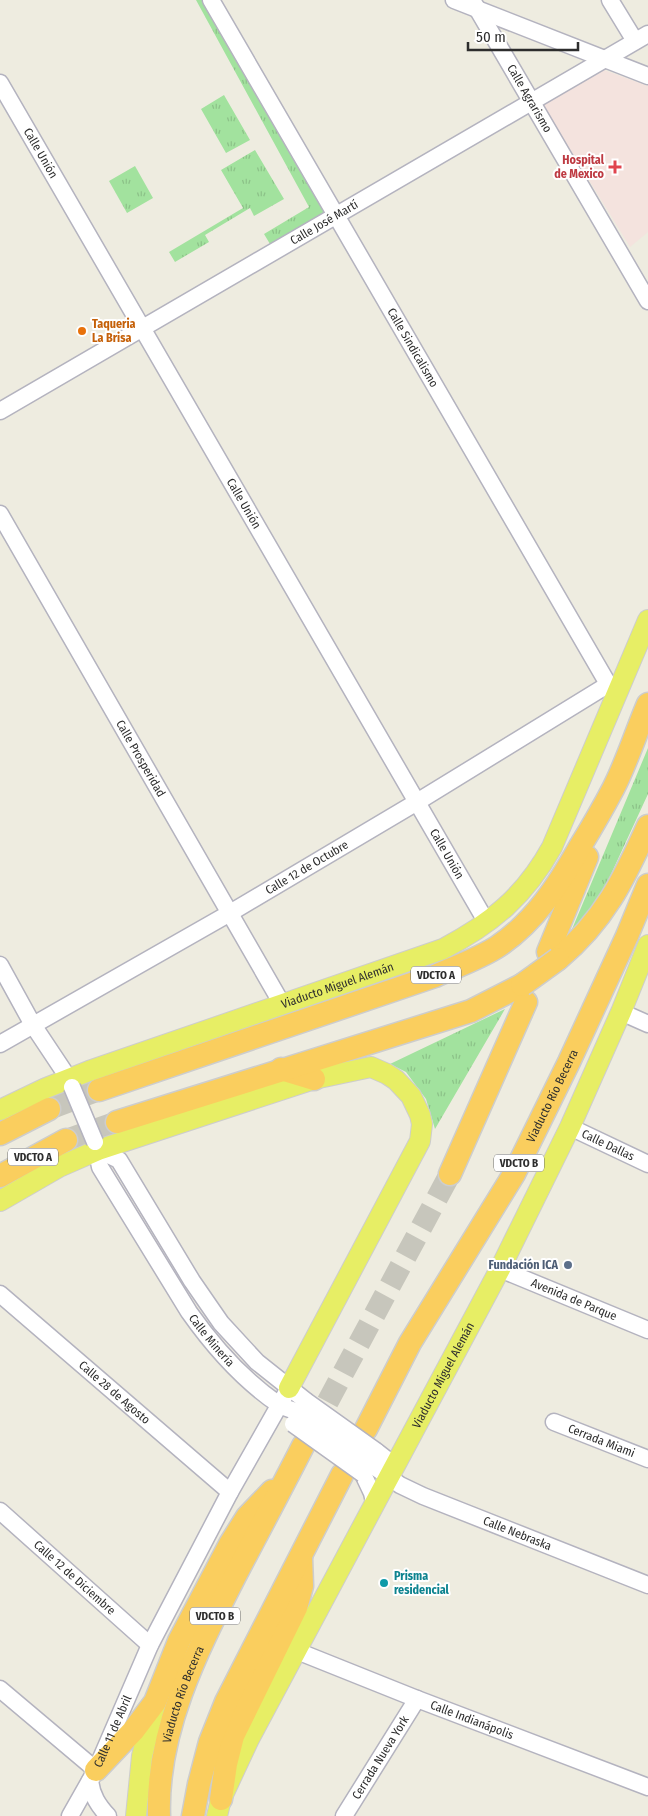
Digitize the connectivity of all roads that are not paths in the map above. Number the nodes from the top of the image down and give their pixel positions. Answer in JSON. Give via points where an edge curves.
{"nodes":[{"id":1,"x":211,"y":0,"type":"edge"},
{"id":2,"x":454,"y":0,"type":"edge"},
{"id":3,"x":610,"y":0,"type":"edge"},
{"id":4,"x":474,"y":4,"type":"edge"},
{"id":5,"x":642,"y":38,"type":"edge"},
{"id":6,"x":604,"y":59,"type":"junction"},
{"id":7,"x":648,"y":76,"type":"edge"},
{"id":8,"x":0,"y":84,"type":"edge"},
{"id":9,"x":531,"y":102,"type":"junction"},
{"id":10,"x":336,"y":215,"type":"junction"},
{"id":11,"x":648,"y":301,"type":"edge"},
{"id":12,"x":142,"y":328,"type":"junction"},
{"id":13,"x":0,"y":411,"type":"edge"},
{"id":14,"x":0,"y":514,"type":"edge"},
{"id":15,"x":648,"y":620,"type":"edge"},
{"id":16,"x":612,"y":690,"type":"junction"},
{"id":17,"x":648,"y":704,"type":"edge"},
{"id":18,"x":614,"y":788,"type":"junction"},
{"id":19,"x":417,"y":802,"type":"junction"},
{"id":20,"x":648,"y":826,"type":"edge"},
{"id":21,"x":648,"y":885,"type":"edge"},
{"id":22,"x":230,"y":913,"type":"junction"},
{"id":23,"x":487,"y":923,"type":"junction"},
{"id":24,"x":648,"y":945,"type":"edge"},
{"id":25,"x":553,"y":956,"type":"junction"},
{"id":26,"x":0,"y":965,"type":"edge"},
{"id":27,"x":524,"y":993,"type":"junction"},
{"id":28,"x":282,"y":1004,"type":"junction"},
{"id":29,"x":621,"y":1012,"type":"junction"},
{"id":30,"x":648,"y":1024,"type":"edge"},
{"id":31,"x":34,"y":1025,"type":"junction"},
{"id":32,"x":0,"y":1044,"type":"edge"},
{"id":33,"x":348,"y":1048,"type":"junction"},
{"id":34,"x":281,"y":1069,"type":"junction"},
{"id":35,"x":321,"y":1077,"type":"junction"},
{"id":36,"x":71,"y":1083,"type":"junction"},
{"id":37,"x":99,"y":1090,"type":"tunnel mouth"},
{"id":38,"x":49,"y":1108,"type":"tunnel mouth"},
{"id":39,"x":0,"y":1110,"type":"edge"},
{"id":40,"x":116,"y":1122,"type":"tunnel mouth"},
{"id":41,"x":570,"y":1127,"type":"junction"},
{"id":42,"x":0,"y":1134,"type":"edge"},
{"id":43,"x":66,"y":1140,"type":"tunnel mouth"},
{"id":44,"x":96,"y":1146,"type":"junction"},
{"id":45,"x":648,"y":1164,"type":"edge"},
{"id":46,"x":450,"y":1174,"type":"tunnel mouth"},
{"id":47,"x":0,"y":1176,"type":"edge"},
{"id":48,"x":0,"y":1201,"type":"edge"},
{"id":49,"x":500,"y":1269,"type":"junction"},
{"id":50,"x":0,"y":1294,"type":"edge"},
{"id":51,"x":648,"y":1330,"type":"edge"},
{"id":52,"x":284,"y":1396,"type":"junction"},
{"id":53,"x":299,"y":1412,"type":"junction"},
{"id":54,"x":554,"y":1422,"type":"dead end"},
{"id":55,"x":268,"y":1425,"type":"junction"},
{"id":56,"x":366,"y":1429,"type":"dead end"},
{"id":57,"x":303,"y":1446,"type":"tunnel mouth"},
{"id":58,"x":648,"y":1459,"type":"edge"},
{"id":59,"x":362,"y":1466,"type":"junction"},
{"id":60,"x":391,"y":1471,"type":"junction"},
{"id":61,"x":288,"y":1475,"type":"junction"},
{"id":62,"x":230,"y":1492,"type":"junction"},
{"id":63,"x":374,"y":1502,"type":"junction"},
{"id":64,"x":0,"y":1510,"type":"edge"},
{"id":65,"x":301,"y":1554,"type":"junction"},
{"id":66,"x":648,"y":1585,"type":"edge"},
{"id":67,"x":150,"y":1645,"type":"junction"},
{"id":68,"x":297,"y":1651,"type":"junction"},
{"id":69,"x":0,"y":1689,"type":"edge"},
{"id":70,"x":417,"y":1699,"type":"junction"},
{"id":71,"x":155,"y":1702,"type":"junction"},
{"id":72,"x":93,"y":1776,"type":"junction"},
{"id":73,"x":648,"y":1787,"type":"edge"},
{"id":74,"x":219,"y":1808,"type":"edge"},
{"id":75,"x":70,"y":1816,"type":"edge"},
{"id":76,"x":108,"y":1816,"type":"edge"},
{"id":77,"x":136,"y":1816,"type":"edge"},
{"id":78,"x":159,"y":1816,"type":"edge"},
{"id":79,"x":193,"y":1816,"type":"edge"},
{"id":80,"x":344,"y":1816,"type":"edge"}],
"edges":[{"from":1,"to":10,"type":"street","name":"Calle Sindicalismo"},
{"from":2,"to":4,"type":"street"},
{"from":3,"to":5,"type":"street"},
{"from":4,"to":6,"type":"street"},
{"from":4,"to":9,"type":"street","name":"Calle Agrarismo"},
{"from":5,"to":6,"type":"street","name":"Calle José Martí"},
{"from":6,"to":7,"type":"street"},
{"from":6,"to":9,"type":"street","name":"Calle José Martí"},
{"from":8,"to":12,"type":"street","name":"Calle Unión"},
{"from":9,"to":10,"type":"street","name":"Calle José Martí"},
{"from":9,"to":11,"type":"street","name":"Calle Agrarismo"},
{"from":10,"to":12,"type":"street","name":"Calle José Martí"},
{"from":10,"to":16,"type":"street","name":"Calle Sindicalismo"},
{"from":12,"to":13,"type":"street","name":"Calle José Martí"},
{"from":12,"to":19,"type":"street","name":"Calle Unión"},
{"from":14,"to":22,"type":"street","name":"Calle Prosperidad"},
{"from":15,"to":16,"type":"main road","name":"Viaducto Miguel Alemán"},
{"from":16,"to":19,"type":"street","name":"Calle 12 de Octubre"},
{"from":16,"to":23,"type":"main road","name":"Viaducto Miguel Alemán","via":[[552,847],[536,875]]},
{"from":17,"to":18,"type":"highway","name":"Viaducto Miguel Alemán","number":"VDCTO A"},
{"from":18,"to":25,"type":"highway"},
{"from":18,"to":37,"type":"highway","name":"Viaducto Miguel Alemán","number":"VDCTO A","via":[[550,896],[496,948],[435,976]]},
{"from":19,"to":22,"type":"street","name":"Calle 12 de Octubre"},
{"from":19,"to":23,"type":"street","name":"Calle Unión"},
{"from":20,"to":25,"type":"highway","via":[[610,903],[575,945]]},
{"from":21,"to":56,"type":"highway","name":"Viaducto Río Becerra","number":"VDCTO B","via":[[569,1062],[514,1174],[415,1336]]},
{"from":22,"to":28,"type":"street","name":"Calle Prosperidad"},
{"from":22,"to":31,"type":"street","name":"Calle 12 de Octubre"},
{"from":23,"to":28,"type":"main road","name":"Viaducto Miguel Alemán","via":[[443,949]]},
{"from":24,"to":29,"type":"main road","name":"Viaducto Miguel Alemán"},
{"from":25,"to":27,"type":"highway","bridge":true},
{"from":26,"to":31,"type":"street"},
{"from":27,"to":33,"type":"highway"},
{"from":27,"to":46,"type":"highway"},
{"from":28,"to":36,"type":"main road","name":"Viaducto Miguel Alemán"},
{"from":29,"to":30,"type":"street"},
{"from":29,"to":41,"type":"main road","name":"Viaducto Miguel Alemán"},
{"from":31,"to":32,"type":"street","name":"Calle 12 de Octubre"},
{"from":31,"to":36,"type":"street"},
{"from":33,"to":34,"type":"highway"},
{"from":33,"to":35,"type":"highway"},
{"from":34,"to":35,"type":"highway"},
{"from":34,"to":40,"type":"highway"},
{"from":35,"to":44,"type":"main road"},
{"from":35,"to":52,"type":"main road","via":[[371,1067],[387,1074],[411,1096],[420,1115],[422,1132],[417,1149]]},
{"from":36,"to":39,"type":"main road","name":"Viaducto Miguel Alemán"},
{"from":36,"to":44,"type":"street","bridge":true},
{"from":38,"to":42,"type":"highway","number":"VDCTO A"},
{"from":41,"to":45,"type":"street","name":"Calle Dallas"},
{"from":41,"to":49,"type":"main road","name":"Viaducto Miguel Alemán"},
{"from":43,"to":47,"type":"highway","number":"VDCTO A"},
{"from":44,"to":48,"type":"main road"},
{"from":44,"to":52,"type":"street","name":"Calle Minería","via":[[118,1160],[221,1323]]},
{"from":49,"to":51,"type":"street","name":"Avenida de Parque"},
{"from":49,"to":60,"type":"main road","name":"Viaducto Miguel Alemán"},
{"from":50,"to":62,"type":"street","name":"Calle 28 de Agosto"},
{"from":52,"to":53,"type":"street","name":"Calle Minería"},
{"from":52,"to":55,"type":"street"},
{"from":53,"to":55,"type":"street","via":[[286,1423]]},
{"from":53,"to":59,"type":"street","name":"Calle Minería","bridge":true},
{"from":54,"to":58,"type":"street","name":"Cerrada Miami"},
{"from":55,"to":62,"type":"street"},
{"from":57,"to":61,"type":"highway","name":"Viaducto Río Becerra","number":"VDCTO B"},
{"from":59,"to":60,"type":"street","name":"Calle Minería"},
{"from":59,"to":63,"type":"street"},
{"from":59,"to":65,"type":"highway"},
{"from":60,"to":63,"type":"main road"},
{"from":60,"to":66,"type":"street","name":"Calle Nebraska","via":[[423,1496]]},
{"from":61,"to":71,"type":"highway","via":[[247,1517],[230,1544],[179,1641]]},
{"from":61,"to":78,"type":"highway","name":"Viaducto Río Becerra","number":"VDCTO B","via":[[201,1644],[169,1730],[158,1799]]},
{"from":62,"to":67,"type":"street"},
{"from":63,"to":68,"type":"main road"},
{"from":64,"to":67,"type":"street","name":"Calle 12 de Diciembre"},
{"from":65,"to":74,"type":"highway","via":[[302,1586],[296,1608],[234,1736]]},
{"from":65,"to":79,"type":"highway","via":[[226,1702],[210,1742]]},
{"from":67,"to":72,"type":"street","name":"Calle 11 de Abril"},
{"from":68,"to":70,"type":"street","name":"Calle Indianápolis"},
{"from":68,"to":74,"type":"main road","via":[[249,1739]]},
{"from":69,"to":72,"type":"street"},
{"from":70,"to":73,"type":"street","name":"Calle Indianápolis"},
{"from":70,"to":80,"type":"street","name":"Cerrada Nueva York"},
{"from":71,"to":72,"type":"highway","via":[[134,1731]]},
{"from":71,"to":77,"type":"main road","name":"Viaducto Río Becerra","via":[[142,1756]]},
{"from":72,"to":75,"type":"street","name":"Calle 11 de Abril"},
{"from":72,"to":76,"type":"street","via":[[92,1792],[98,1806]]}]}
